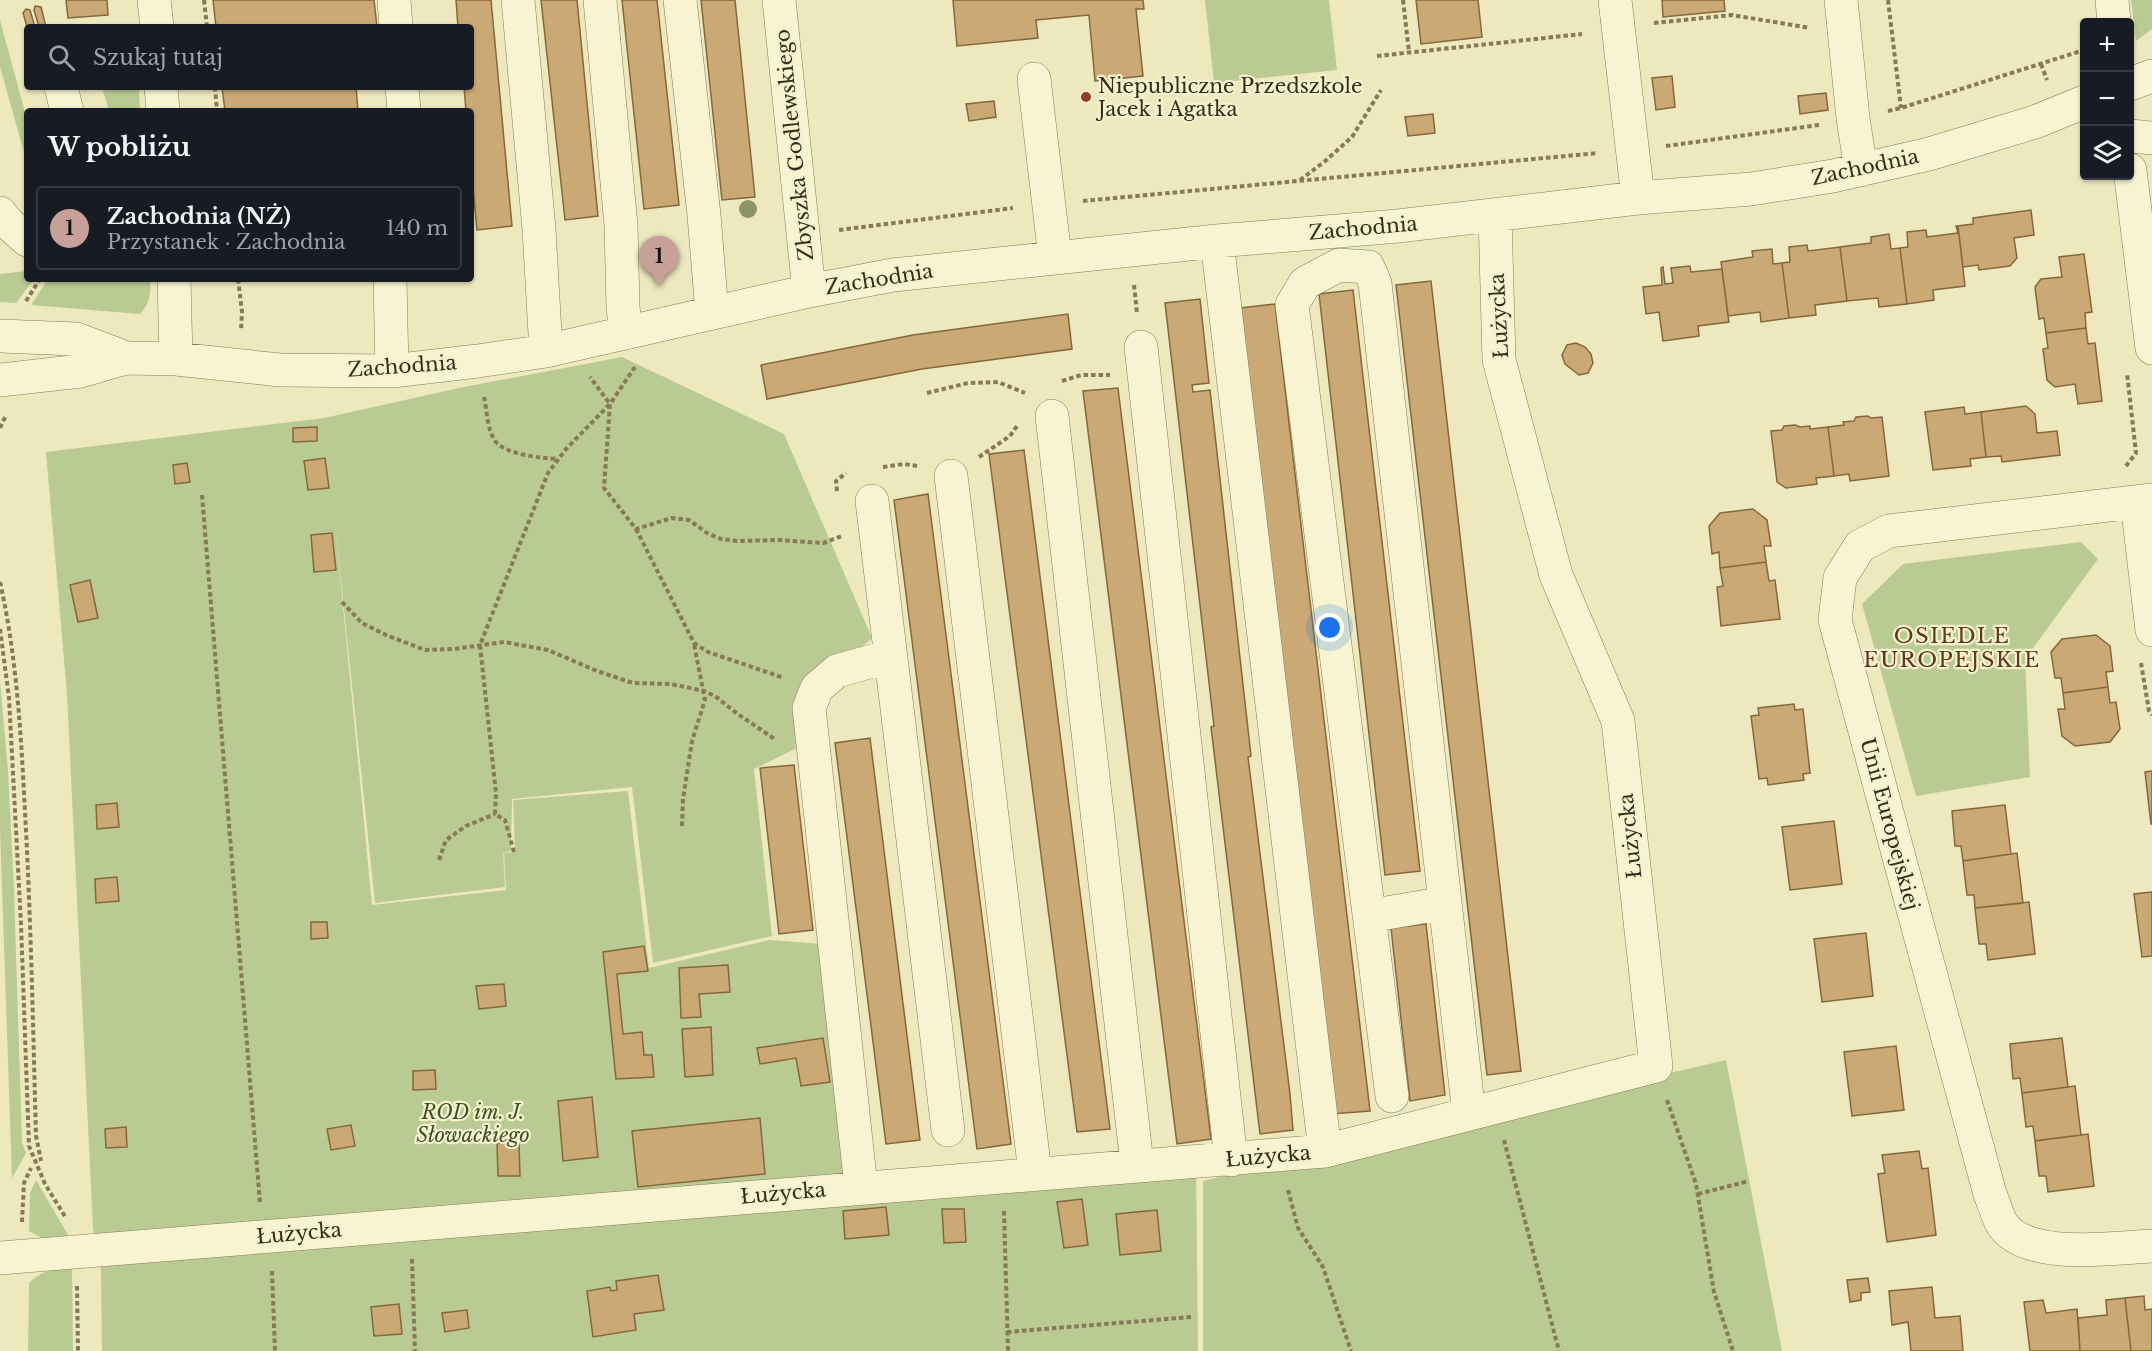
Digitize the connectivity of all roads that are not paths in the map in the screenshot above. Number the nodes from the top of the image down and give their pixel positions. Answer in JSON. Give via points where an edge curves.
{"nodes":[{"id":1,"x":154,"y":0,"type":"edge"},
{"id":2,"x":394,"y":0,"type":"edge"},
{"id":3,"x":518,"y":0,"type":"edge"},
{"id":4,"x":600,"y":0,"type":"edge"},
{"id":5,"x":680,"y":0,"type":"edge"},
{"id":6,"x":779,"y":0,"type":"edge"},
{"id":7,"x":1841,"y":0,"type":"edge"},
{"id":8,"x":2112,"y":0,"type":"edge"},
{"id":9,"x":1616,"y":15,"type":"edge"},
{"id":10,"x":2114,"y":18,"type":"edge"},
{"id":11,"x":157,"y":24,"type":"edge"},
{"id":12,"x":396,"y":24,"type":"edge"},
{"id":13,"x":2152,"y":76,"type":"edge"},
{"id":14,"x":1035,"y":79,"type":"dead end"},
{"id":15,"x":2134,"y":83,"type":"edge"},
{"id":16,"x":62,"y":90,"type":"edge"},
{"id":17,"x":161,"y":90,"type":"edge"},
{"id":18,"x":402,"y":90,"type":"edge"},
{"id":19,"x":2080,"y":104,"type":"edge"},
{"id":20,"x":66,"y":108,"type":"edge"},
{"id":21,"x":163,"y":108,"type":"edge"},
{"id":22,"x":404,"y":108,"type":"edge"},
{"id":23,"x":2134,"y":136,"type":"edge"},
{"id":24,"x":2152,"y":138,"type":"edge"},
{"id":25,"x":1861,"y":170,"type":"junction"},
{"id":26,"x":2131,"y":180,"type":"edge"},
{"id":27,"x":1638,"y":198,"type":"junction"},
{"id":28,"x":0,"y":213,"type":"edge"},
{"id":29,"x":1495,"y":215,"type":"junction"},
{"id":30,"x":24,"y":237,"type":"edge"},
{"id":31,"x":1217,"y":242,"type":"junction"},
{"id":32,"x":1055,"y":257,"type":"junction"},
{"id":33,"x":174,"y":282,"type":"edge"},
{"id":34,"x":390,"y":282,"type":"edge"},
{"id":35,"x":809,"y":291,"type":"junction"},
{"id":36,"x":712,"y":313,"type":"junction"},
{"id":37,"x":626,"y":333,"type":"junction"},
{"id":38,"x":0,"y":336,"type":"edge"},
{"id":39,"x":1141,"y":347,"type":"dead end"},
{"id":40,"x":2152,"y":348,"type":"edge"},
{"id":41,"x":546,"y":351,"type":"junction"},
{"id":42,"x":126,"y":358,"type":"junction"},
{"id":43,"x":176,"y":358,"type":"junction"},
{"id":44,"x":392,"y":371,"type":"junction"},
{"id":45,"x":0,"y":380,"type":"edge"},
{"id":46,"x":1052,"y":416,"type":"road end"},
{"id":47,"x":951,"y":476,"type":"dead end"},
{"id":48,"x":872,"y":501,"type":"dead end"},
{"id":49,"x":2144,"y":501,"type":"edge"},
{"id":50,"x":2152,"y":630,"type":"edge"},
{"id":51,"x":890,"y":656,"type":"junction"},
{"id":52,"x":1445,"y":903,"type":"junction"},
{"id":53,"x":1369,"y":916,"type":"junction"},
{"id":54,"x":1392,"y":1096,"type":"dead end"},
{"id":55,"x":1482,"y":1110,"type":"junction"},
{"id":56,"x":948,"y":1130,"type":"dead end"},
{"id":57,"x":1325,"y":1150,"type":"junction"},
{"id":58,"x":1231,"y":1160,"type":"junction"},
{"id":59,"x":1137,"y":1164,"type":"junction"},
{"id":60,"x":1035,"y":1173,"type":"junction"},
{"id":61,"x":861,"y":1187,"type":"junction"},
{"id":62,"x":2152,"y":1246,"type":"edge"},
{"id":63,"x":11,"y":1257,"type":"edge"}],
"edges":[{"from":1,"to":11,"type":"street"},
{"from":2,"to":12,"type":"street"},
{"from":3,"to":41,"type":"street"},
{"from":4,"to":37,"type":"street","via":[[621,225]]},
{"from":5,"to":36,"type":"street"},
{"from":6,"to":35,"type":"street","name":"Zbyszka Godlewskiego"},
{"from":7,"to":25,"type":"street"},
{"from":8,"to":10,"type":"street"},
{"from":9,"to":27,"type":"street"},
{"from":13,"to":15,"type":"street"},
{"from":14,"to":32,"type":"street"},
{"from":16,"to":20,"type":"street"},
{"from":17,"to":21,"type":"street"},
{"from":18,"to":22,"type":"street"},
{"from":19,"to":25,"type":"street","name":"Zachodnia","via":[[2035,122]]},
{"from":23,"to":24,"type":"street"},
{"from":25,"to":27,"type":"street","name":"Zachodnia","via":[[1751,189]]},
{"from":26,"to":40,"type":"street"},
{"from":27,"to":29,"type":"street","name":"Zachodnia"},
{"from":28,"to":30,"type":"street"},
{"from":29,"to":31,"type":"street","name":"Zachodnia"},
{"from":29,"to":55,"type":"street","name":"Łużycka","via":[[1499,360],[1556,574],[1618,722],[1656,1066]]},
{"from":31,"to":32,"type":"street","name":"Zachodnia"},
{"from":31,"to":57,"type":"street"},
{"from":32,"to":35,"type":"street","name":"Zachodnia","via":[[892,274]]},
{"from":33,"to":43,"type":"street"},
{"from":34,"to":44,"type":"street"},
{"from":35,"to":36,"type":"street","name":"Zachodnia"},
{"from":36,"to":37,"type":"street","name":"Zachodnia"},
{"from":37,"to":41,"type":"street","name":"Zachodnia"},
{"from":38,"to":42,"type":"street","via":[[76,339]]},
{"from":39,"to":58,"type":"street"},
{"from":41,"to":44,"type":"street","name":"Zachodnia"},
{"from":42,"to":43,"type":"street","name":"Zachodnia"},
{"from":42,"to":45,"type":"street","via":[[81,371]]},
{"from":43,"to":44,"type":"street","name":"Zachodnia","via":[[280,370]]},
{"from":46,"to":59,"type":"street"},
{"from":47,"to":60,"type":"street"},
{"from":48,"to":51,"type":"street"},
{"from":49,"to":50,"type":"street","name":"Unii Europejskiej"},
{"from":49,"to":62,"type":"street","name":"Unii Europejskiej","via":[[1889,531],[1860,546],[1840,578],[1835,620],[1990,1194],[2003,1225],[2026,1244],[2055,1250]]},
{"from":51,"to":56,"type":"street"},
{"from":51,"to":61,"type":"street","via":[[837,671],[817,688],[809,708]]},
{"from":52,"to":53,"type":"street"},
{"from":52,"to":53,"type":"street","via":[[1375,282],[1368,267],[1339,266],[1305,283],[1292,305]]},
{"from":52,"to":55,"type":"street"},
{"from":53,"to":54,"type":"street"},
{"from":55,"to":57,"type":"street","name":"Łużycka"},
{"from":57,"to":58,"type":"street","name":"Łużycka"},
{"from":58,"to":59,"type":"street","name":"Łużycka"},
{"from":59,"to":60,"type":"street","name":"Łużycka"},
{"from":60,"to":61,"type":"street","name":"Łużycka"},
{"from":61,"to":63,"type":"street","name":"Łużycka"}]}
